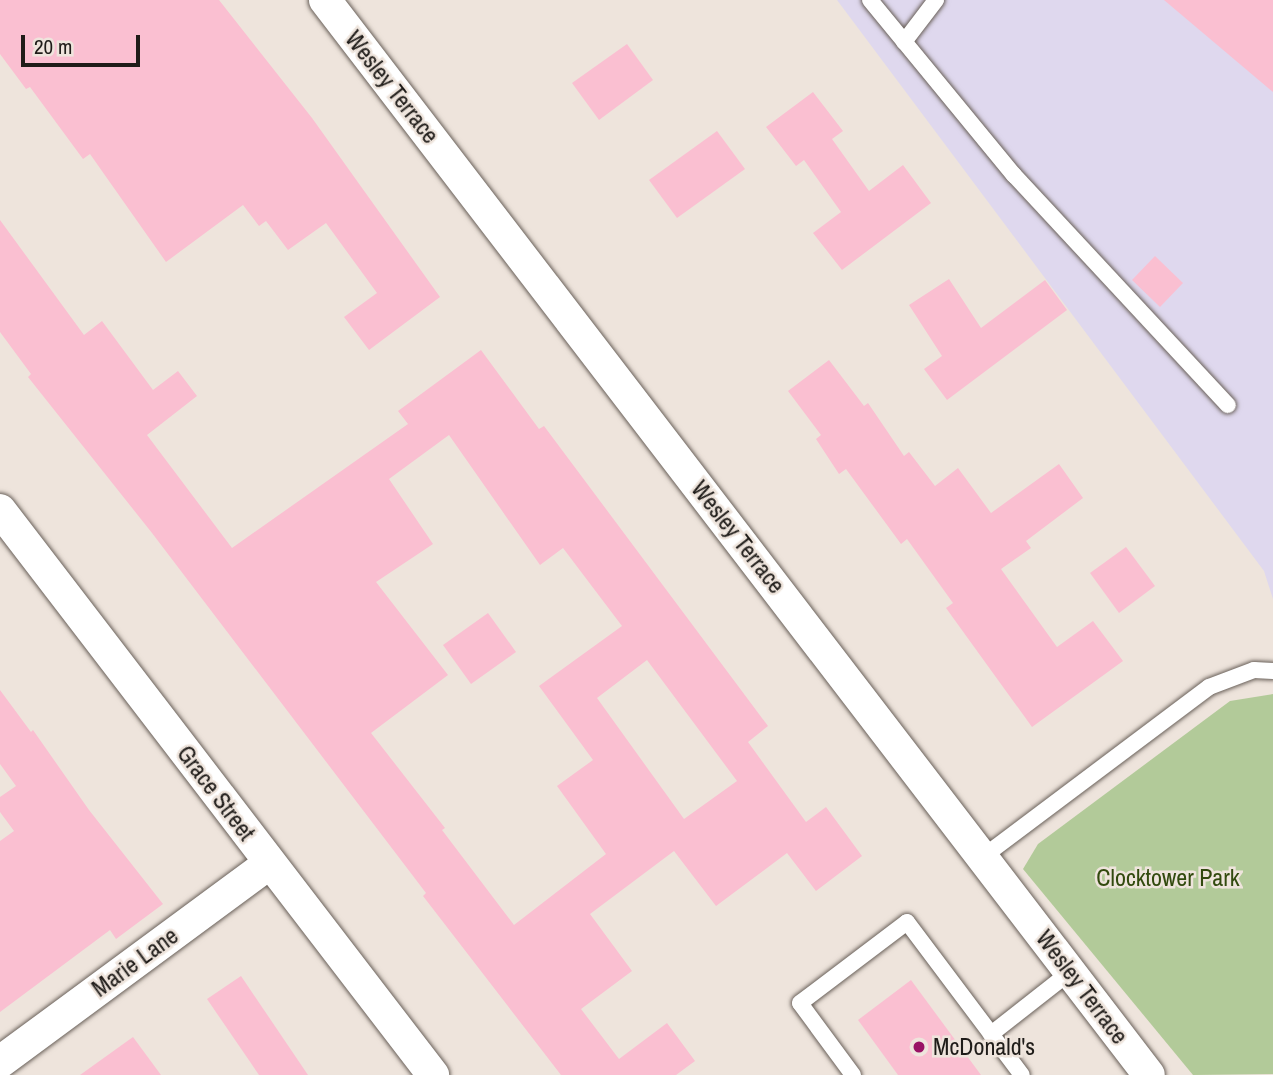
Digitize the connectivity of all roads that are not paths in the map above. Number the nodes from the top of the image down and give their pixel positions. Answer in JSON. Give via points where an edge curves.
{"nodes":[{"id":1,"x":325,"y":0,"type":"edge"},
{"id":2,"x":870,"y":0,"type":"edge"},
{"id":3,"x":936,"y":0,"type":"edge"},
{"id":4,"x":904,"y":42,"type":"junction"},
{"id":5,"x":1228,"y":405,"type":"dead end"},
{"id":6,"x":0,"y":510,"type":"edge"},
{"id":7,"x":1273,"y":671,"type":"edge"},
{"id":8,"x":984,"y":856,"type":"junction"},
{"id":9,"x":270,"y":863,"type":"junction"},
{"id":10,"x":1070,"y":972,"type":"junction"},
{"id":11,"x":991,"y":1034,"type":"junction"},
{"id":12,"x":0,"y":1062,"type":"edge"},
{"id":13,"x":433,"y":1075,"type":"edge"},
{"id":14,"x":853,"y":1075,"type":"edge"},
{"id":15,"x":1022,"y":1075,"type":"edge"},
{"id":16,"x":1149,"y":1075,"type":"edge"}],
"edges":[{"from":1,"to":8,"type":"street","name":"Wesley Terrace"},
{"from":2,"to":4,"type":"lane"},
{"from":3,"to":4,"type":"lane"},
{"from":4,"to":5,"type":"lane","via":[[1014,175]]},
{"from":6,"to":9,"type":"street","name":"Grace Street"},
{"from":7,"to":8,"type":"lane","via":[[1254,670],[1209,687]]},
{"from":8,"to":10,"type":"street","name":"Wesley Terrace"},
{"from":9,"to":12,"type":"street","name":"Marie Lane"},
{"from":9,"to":13,"type":"street","name":"Grace Street"},
{"from":10,"to":11,"type":"lane"},
{"from":10,"to":16,"type":"street","name":"Wesley Terrace"},
{"from":11,"to":14,"type":"lane","via":[[907,922],[800,1003]]},
{"from":11,"to":15,"type":"lane"}]}
